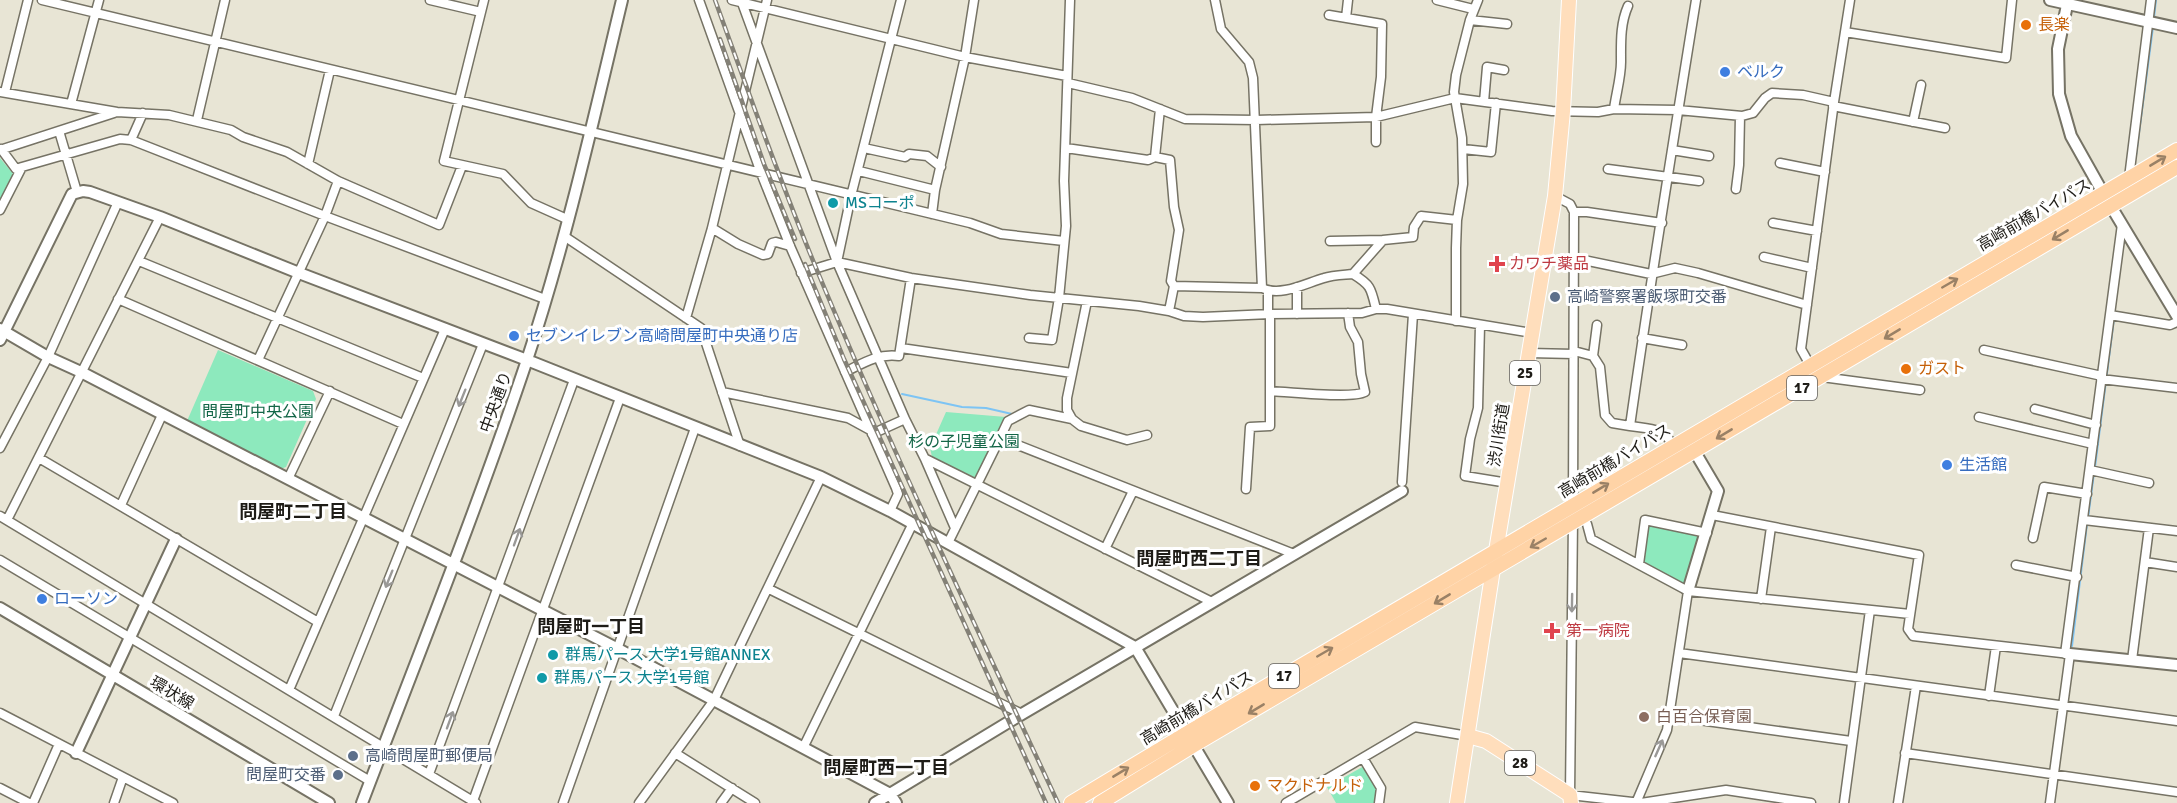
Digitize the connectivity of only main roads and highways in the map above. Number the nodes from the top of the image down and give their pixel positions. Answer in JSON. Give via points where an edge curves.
{"nodes":[{"id":1,"x":1569,"y":0,"type":"edge"},
{"id":2,"x":2177,"y":150,"type":"edge"},
{"id":3,"x":2177,"y":167,"type":"edge"},
{"id":4,"x":2107,"y":199,"type":"junction"},
{"id":5,"x":1496,"y":550,"type":"junction"},
{"id":6,"x":1493,"y":569,"type":"junction"},
{"id":7,"x":1468,"y":736,"type":"junction"},
{"id":8,"x":1571,"y":799,"type":"edge"},
{"id":9,"x":1071,"y":803,"type":"edge"},
{"id":10,"x":1100,"y":803,"type":"edge"},
{"id":11,"x":1457,"y":803,"type":"edge"}],
"edges":[{"from":1,"to":5,"type":"main road","name":"渋川街道","number":"25","via":[[1555,196]]},
{"from":4,"to":2,"type":"highway","name":"高崎前橋バイパス","number":"17","one_way":true,"via":[[2129,178]]},
{"from":3,"to":4,"type":"highway","name":"高崎前橋バイパス","number":"17"},
{"from":5,"to":4,"type":"highway","name":"高崎前橋バイパス","number":"17","one_way":true,"via":[[1810,365]]},
{"from":4,"to":6,"type":"highway","name":"高崎前橋バイパス","number":"17","one_way":true,"via":[[1580,524]]},
{"from":5,"to":6,"type":"main road","name":"渋川街道","number":"25"},
{"from":9,"to":5,"type":"highway","name":"高崎前橋バイパス","number":"17","one_way":true},
{"from":6,"to":7,"type":"main road","name":"渋川街道","number":"25"},
{"from":6,"to":10,"type":"highway","name":"高崎前橋バイパス","number":"17","one_way":true},
{"from":7,"to":8,"type":"main road","number":"28","via":[[1486,741]]},
{"from":7,"to":11,"type":"main road","name":"渋川街道","number":"25"}]}
